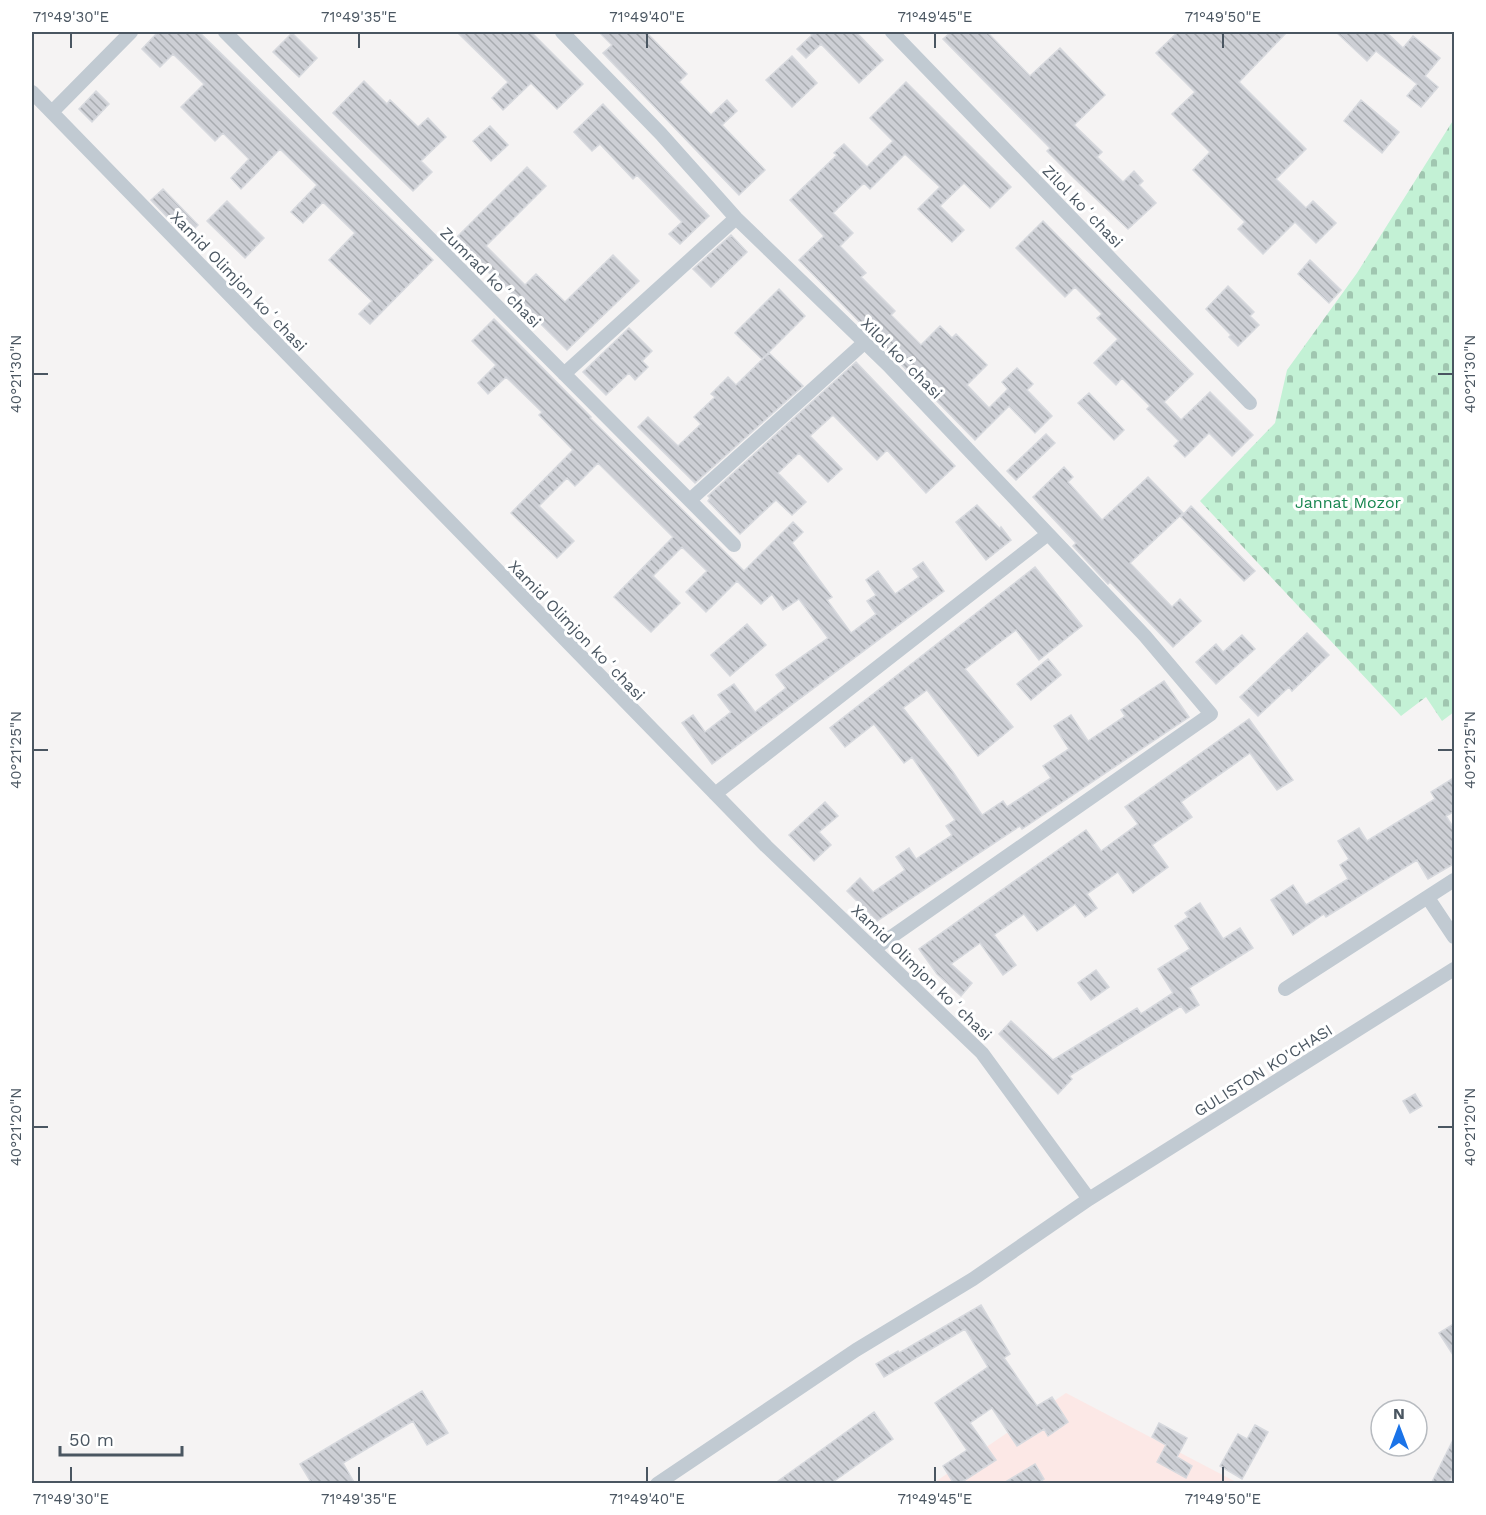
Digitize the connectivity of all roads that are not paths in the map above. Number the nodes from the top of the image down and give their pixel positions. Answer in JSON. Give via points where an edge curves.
{"nodes":[{"id":1,"x":131,"y":32,"type":"edge"},
{"id":2,"x":225,"y":32,"type":"edge"},
{"id":3,"x":562,"y":32,"type":"edge"},
{"id":4,"x":891,"y":32,"type":"edge"},
{"id":5,"x":32,"y":92,"type":"edge"},
{"id":6,"x":52,"y":112,"type":"junction"},
{"id":7,"x":736,"y":218,"type":"junction"},
{"id":8,"x":865,"y":342,"type":"junction"},
{"id":9,"x":564,"y":374,"type":"junction"},
{"id":10,"x":1250,"y":404,"type":"dead end"},
{"id":11,"x":690,"y":500,"type":"junction"},
{"id":12,"x":1048,"y":534,"type":"junction"},
{"id":13,"x":734,"y":545,"type":"dead end"},
{"id":14,"x":715,"y":794,"type":"junction"},
{"id":15,"x":1455,"y":880,"type":"edge"},
{"id":16,"x":1428,"y":898,"type":"junction"},
{"id":17,"x":1455,"y":937,"type":"edge"},
{"id":18,"x":874,"y":949,"type":"junction"},
{"id":19,"x":1455,"y":969,"type":"edge"},
{"id":20,"x":1285,"y":988,"type":"dead end"},
{"id":21,"x":1089,"y":1199,"type":"junction"},
{"id":22,"x":657,"y":1484,"type":"edge"}],
"edges":[{"from":1,"to":6,"type":"street"},
{"from":2,"to":9,"type":"street","name":"Zumrad koʻchasi"},
{"from":3,"to":7,"type":"street","name":"Xilol koʻchasi"},
{"from":4,"to":10,"type":"street","name":"Zilol koʻchasi"},
{"from":5,"to":6,"type":"street","name":"Xamid Olimjon koʻchasi"},
{"from":6,"to":14,"type":"street","name":"Xamid Olimjon koʻchasi"},
{"from":7,"to":8,"type":"street","name":"Xilol koʻchasi"},
{"from":7,"to":9,"type":"street"},
{"from":8,"to":11,"type":"street"},
{"from":8,"to":12,"type":"street","name":"Xilol koʻchasi"},
{"from":9,"to":11,"type":"street","name":"Zumrad koʻchasi"},
{"from":11,"to":13,"type":"street","name":"Zumrad koʻchasi"},
{"from":12,"to":14,"type":"street"},
{"from":12,"to":18,"type":"street","name":"Xilol koʻchasi","via":[[1145,636],[1211,714]]},
{"from":14,"to":18,"type":"street","name":"Xamid Olimjon koʻchasi"},
{"from":15,"to":16,"type":"street"},
{"from":16,"to":17,"type":"street"},
{"from":16,"to":20,"type":"street"},
{"from":18,"to":21,"type":"street","name":"Xamid Olimjon koʻchasi","via":[[982,1053]]},
{"from":19,"to":21,"type":"street","name":"GULISTON KO'CHASI"},
{"from":21,"to":22,"type":"street","name":"GULISTON KO'CHASI"}]}
